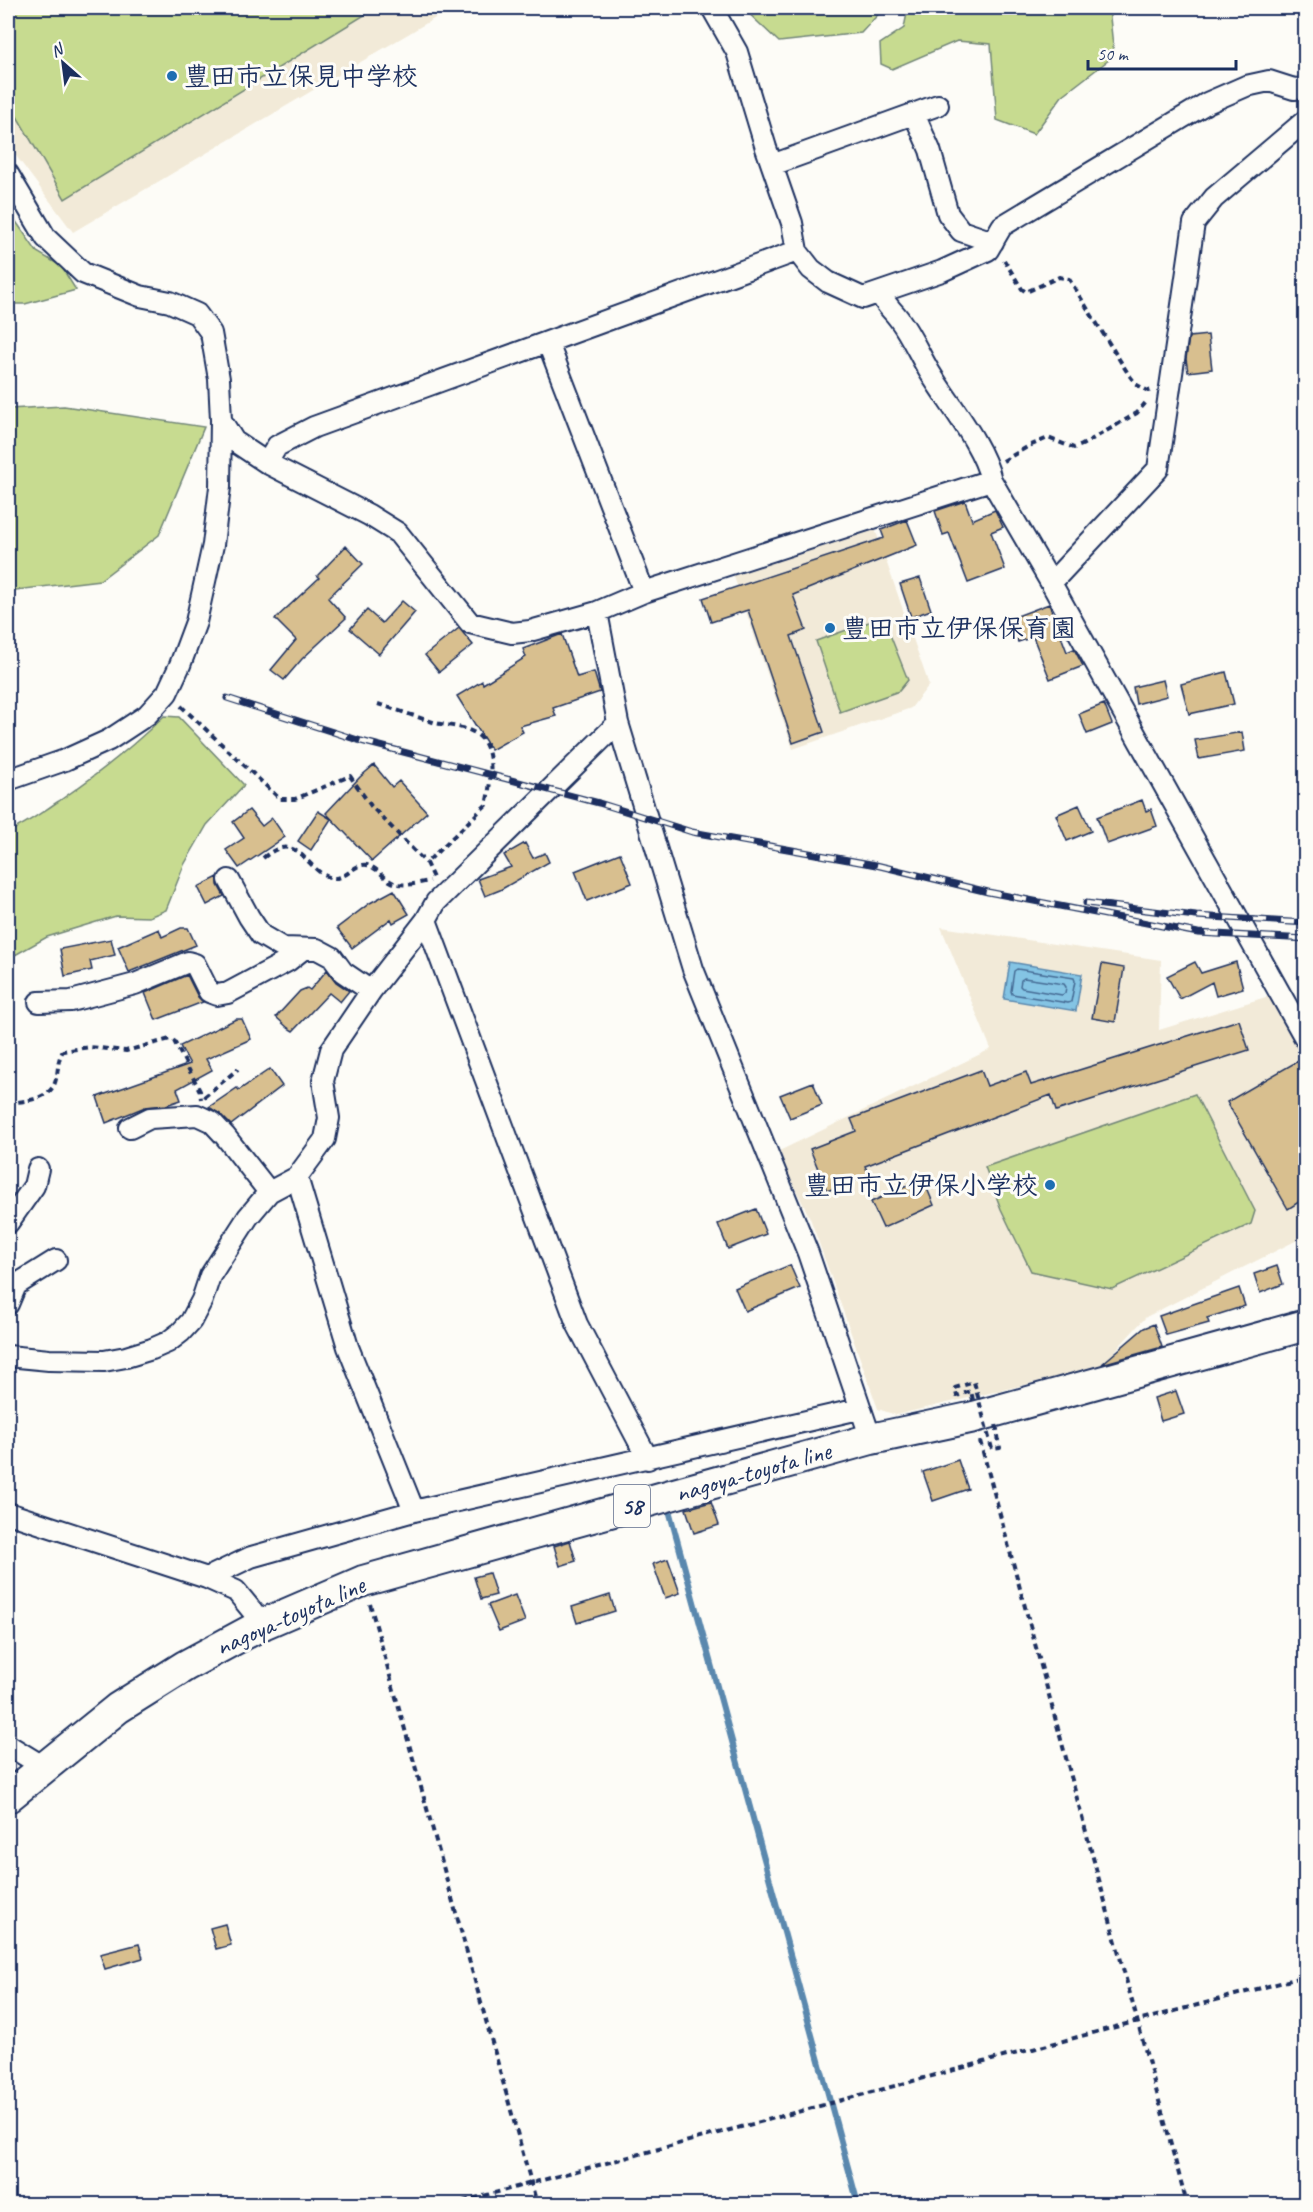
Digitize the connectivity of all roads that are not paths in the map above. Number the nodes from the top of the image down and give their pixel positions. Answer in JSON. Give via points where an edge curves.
{"nodes":[{"id":1,"x":712,"y":8,"type":"edge"},
{"id":2,"x":1305,"y":88,"type":"edge"},
{"id":3,"x":938,"y":105,"type":"dead end"},
{"id":4,"x":914,"y":114,"type":"junction"},
{"id":5,"x":1305,"y":120,"type":"edge"},
{"id":6,"x":772,"y":165,"type":"junction"},
{"id":7,"x":8,"y":174,"type":"edge"},
{"id":8,"x":992,"y":243,"type":"junction"},
{"id":9,"x":797,"y":251,"type":"junction"},
{"id":10,"x":880,"y":293,"type":"junction"},
{"id":11,"x":548,"y":344,"type":"junction"},
{"id":12,"x":221,"y":420,"type":"junction"},
{"id":13,"x":267,"y":463,"type":"junction"},
{"id":14,"x":990,"y":475,"type":"junction"},
{"id":15,"x":1051,"y":583,"type":"junction"},
{"id":16,"x":644,"y":592,"type":"junction"},
{"id":17,"x":597,"y":612,"type":"junction"},
{"id":18,"x":618,"y":723,"type":"junction"},
{"id":19,"x":8,"y":780,"type":"edge"},
{"id":20,"x":229,"y":880,"type":"dead end"},
{"id":21,"x":426,"y":920,"type":"junction"},
{"id":22,"x":302,"y":950,"type":"junction"},
{"id":23,"x":371,"y":991,"type":"junction"},
{"id":24,"x":39,"y":1002,"type":"dead end"},
{"id":25,"x":1305,"y":1040,"type":"edge"},
{"id":26,"x":130,"y":1128,"type":"dead end"},
{"id":27,"x":38,"y":1169,"type":"dead end"},
{"id":28,"x":297,"y":1177,"type":"junction"},
{"id":29,"x":269,"y":1192,"type":"junction"},
{"id":30,"x":8,"y":1223,"type":"edge"},
{"id":31,"x":56,"y":1260,"type":"dead end"},
{"id":32,"x":12,"y":1281,"type":"edge"},
{"id":33,"x":8,"y":1304,"type":"edge"},
{"id":34,"x":1305,"y":1325,"type":"edge"},
{"id":35,"x":8,"y":1356,"type":"edge"},
{"id":36,"x":859,"y":1409,"type":"junction"},
{"id":37,"x":871,"y":1439,"type":"junction"},
{"id":38,"x":648,"y":1459,"type":"junction"},
{"id":39,"x":414,"y":1511,"type":"junction"},
{"id":40,"x":8,"y":1514,"type":"edge"},
{"id":41,"x":207,"y":1578,"type":"junction"},
{"id":42,"x":263,"y":1624,"type":"junction"},
{"id":43,"x":8,"y":1745,"type":"edge"},
{"id":44,"x":44,"y":1767,"type":"junction"},
{"id":45,"x":8,"y":1797,"type":"edge"}],
"edges":[{"from":1,"to":6,"type":"street","via":[[737,52]]},
{"from":2,"to":8,"type":"street","via":[[1294,89],[1269,81],[1207,103],[1002,226]]},
{"from":3,"to":4,"type":"street"},
{"from":4,"to":6,"type":"street"},
{"from":4,"to":8,"type":"street","via":[[930,150],[948,214],[961,231]]},
{"from":5,"to":15,"type":"street","via":[[1214,198],[1194,223],[1158,469]]},
{"from":6,"to":9,"type":"street","via":[[792,223]]},
{"from":7,"to":12,"type":"street","via":[[46,238],[83,273],[196,314],[211,333]]},
{"from":8,"to":10,"type":"street","via":[[988,250],[942,271]]},
{"from":9,"to":10,"type":"street","via":[[828,282],[862,298]]},
{"from":9,"to":11,"type":"street"},
{"from":10,"to":14,"type":"street","via":[[967,430]]},
{"from":11,"to":13,"type":"street","via":[[314,427],[277,446]]},
{"from":11,"to":16,"type":"street"},
{"from":12,"to":13,"type":"street","via":[[234,441]]},
{"from":12,"to":19,"type":"street","via":[[220,487],[213,545],[196,622],[167,693],[147,715],[109,740]]},
{"from":13,"to":17,"type":"street","via":[[398,533],[470,622],[512,633]]},
{"from":14,"to":15,"type":"street"},
{"from":14,"to":16,"type":"street"},
{"from":15,"to":25,"type":"street"},
{"from":16,"to":17,"type":"street"},
{"from":17,"to":18,"type":"street"},
{"from":18,"to":21,"type":"street","via":[[438,889]]},
{"from":18,"to":36,"type":"street","via":[[693,969],[808,1253]]},
{"from":20,"to":22,"type":"street","via":[[261,934],[284,948]]},
{"from":21,"to":23,"type":"street"},
{"from":21,"to":38,"type":"street","via":[[578,1324]]},
{"from":22,"to":23,"type":"street","via":[[317,949],[332,957],[343,972]]},
{"from":22,"to":24,"type":"street","via":[[228,993],[209,992],[195,964],[188,962],[125,987],[71,1001]]},
{"from":23,"to":28,"type":"street","via":[[331,1050],[323,1081],[329,1118],[325,1139]]},
{"from":26,"to":29,"type":"street","via":[[150,1118],[199,1107]]},
{"from":27,"to":30,"type":"street","via":[[34,1186]]},
{"from":28,"to":29,"type":"street"},
{"from":28,"to":39,"type":"street","via":[[348,1347]]},
{"from":29,"to":35,"type":"street","via":[[229,1244],[191,1321],[168,1342],[105,1361]]},
{"from":31,"to":32,"type":"street"},
{"from":32,"to":33,"type":"street"},
{"from":34,"to":37,"type":"main road","name":"nagoya-toyota line","number":"58"},
{"from":36,"to":37,"type":"street"},
{"from":36,"to":38,"type":"street"},
{"from":37,"to":42,"type":"main road","name":"nagoya-toyota line","number":"58","via":[[363,1581]]},
{"from":38,"to":39,"type":"street"},
{"from":39,"to":41,"type":"street","via":[[251,1557]]},
{"from":40,"to":41,"type":"street"},
{"from":41,"to":42,"type":"street","via":[[236,1592]]},
{"from":42,"to":44,"type":"main road","name":"nagoya-toyota line","number":"58","via":[[118,1708]]},
{"from":43,"to":44,"type":"street"},
{"from":44,"to":45,"type":"main road","name":"nagoya-toyota line","number":"58"}]}
